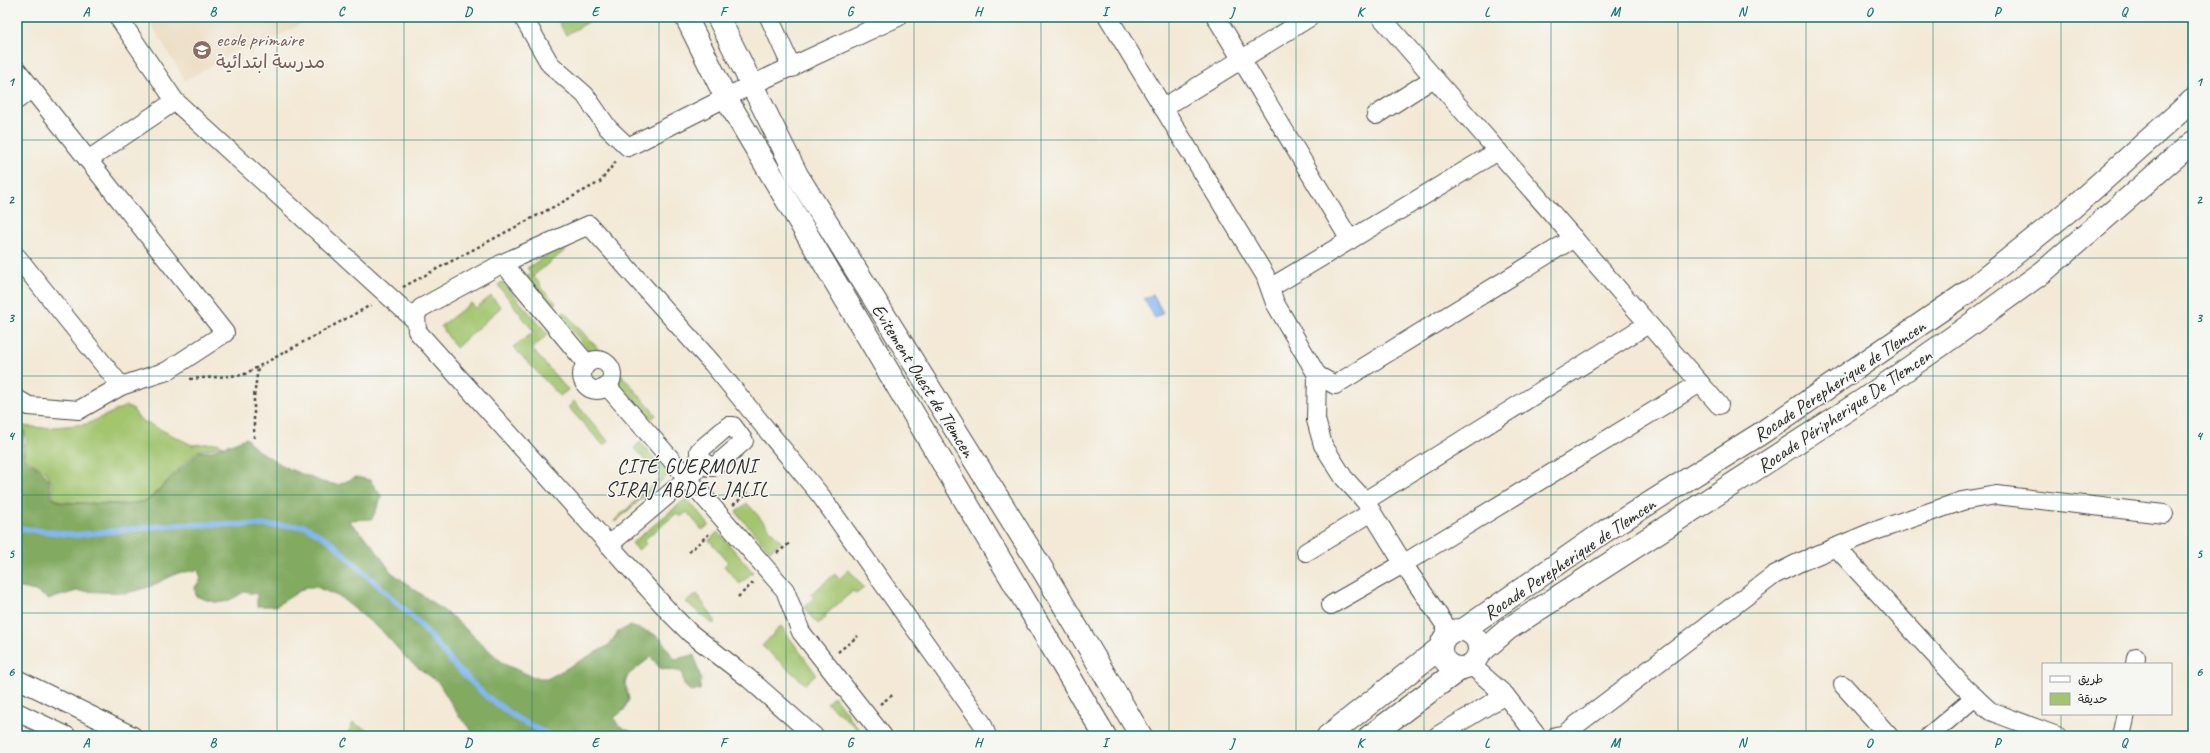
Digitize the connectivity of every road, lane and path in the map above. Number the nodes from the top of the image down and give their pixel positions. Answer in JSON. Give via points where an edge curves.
{"nodes":[{"id":1,"x":118,"y":17,"type":"edge"},
{"id":2,"x":523,"y":17,"type":"edge"},
{"id":3,"x":686,"y":17,"type":"edge"},
{"id":4,"x":718,"y":17,"type":"edge"},
{"id":5,"x":770,"y":17,"type":"edge"},
{"id":6,"x":898,"y":17,"type":"edge"},
{"id":7,"x":1108,"y":17,"type":"edge"},
{"id":8,"x":1216,"y":17,"type":"edge"},
{"id":9,"x":1310,"y":17,"type":"edge"},
{"id":10,"x":1380,"y":17,"type":"edge"},
{"id":11,"x":879,"y":21,"type":"edge"},
{"id":12,"x":1242,"y":59,"type":"junction"},
{"id":13,"x":792,"y":68,"type":"junction"},
{"id":14,"x":17,"y":70,"type":"edge"},
{"id":15,"x":1434,"y":78,"type":"junction"},
{"id":16,"x":753,"y":85,"type":"junction"},
{"id":17,"x":31,"y":89,"type":"junction"},
{"id":18,"x":726,"y":98,"type":"junction"},
{"id":19,"x":17,"y":100,"type":"edge"},
{"id":20,"x":2193,"y":100,"type":"edge"},
{"id":21,"x":175,"y":102,"type":"junction"},
{"id":22,"x":1163,"y":108,"type":"junction"},
{"id":23,"x":1376,"y":115,"type":"dead end"},
{"id":24,"x":2193,"y":142,"type":"edge"},
{"id":25,"x":628,"y":147,"type":"junction"},
{"id":26,"x":1498,"y":151,"type":"junction"},
{"id":27,"x":88,"y":160,"type":"junction"},
{"id":28,"x":1574,"y":238,"type":"junction"},
{"id":29,"x":1350,"y":240,"type":"junction"},
{"id":30,"x":17,"y":257,"type":"edge"},
{"id":31,"x":502,"y":263,"type":"junction"},
{"id":32,"x":1270,"y":288,"type":"junction"},
{"id":33,"x":389,"y":295,"type":"junction"},
{"id":34,"x":416,"y":321,"type":"junction"},
{"id":35,"x":1648,"y":324,"type":"junction"},
{"id":36,"x":258,"y":367,"type":"junction"},
{"id":37,"x":167,"y":371,"type":"junction"},
{"id":38,"x":1317,"y":375,"type":"junction"},
{"id":39,"x":1700,"y":383,"type":"junction"},
{"id":40,"x":1335,"y":385,"type":"junction"},
{"id":41,"x":121,"y":386,"type":"junction"},
{"id":42,"x":17,"y":398,"type":"edge"},
{"id":43,"x":1317,"y":400,"type":"junction"},
{"id":44,"x":1719,"y":405,"type":"dead end"},
{"id":45,"x":254,"y":438,"type":"dead end"},
{"id":46,"x":706,"y":463,"type":"dead end"},
{"id":47,"x":687,"y":479,"type":"junction"},
{"id":48,"x":1368,"y":506,"type":"junction"},
{"id":49,"x":2164,"y":514,"type":"dead end"},
{"id":50,"x":724,"y":521,"type":"junction"},
{"id":51,"x":609,"y":545,"type":"junction"},
{"id":52,"x":1836,"y":547,"type":"junction"},
{"id":53,"x":689,"y":552,"type":"dead end"},
{"id":54,"x":1306,"y":552,"type":"dead end"},
{"id":55,"x":1403,"y":564,"type":"junction"},
{"id":56,"x":767,"y":570,"type":"junction"},
{"id":57,"x":738,"y":597,"type":"dead end"},
{"id":58,"x":1331,"y":605,"type":"dead end"},
{"id":59,"x":858,"y":636,"type":"dead end"},
{"id":60,"x":1451,"y":637,"type":"junction"},
{"id":61,"x":826,"y":662,"type":"junction"},
{"id":62,"x":1470,"y":663,"type":"junction"},
{"id":63,"x":17,"y":679,"type":"edge"},
{"id":64,"x":1843,"y":685,"type":"dead end"},
{"id":65,"x":1076,"y":688,"type":"junction"},
{"id":66,"x":1505,"y":696,"type":"junction"},
{"id":67,"x":1975,"y":697,"type":"junction"},
{"id":68,"x":17,"y":712,"type":"edge"},
{"id":69,"x":2126,"y":715,"type":"edge"},
{"id":70,"x":67,"y":736,"type":"edge"},
{"id":71,"x":133,"y":736,"type":"edge"},
{"id":72,"x":814,"y":736,"type":"edge"},
{"id":73,"x":883,"y":736,"type":"edge"},
{"id":74,"x":987,"y":736,"type":"edge"},
{"id":75,"x":1095,"y":736,"type":"edge"},
{"id":76,"x":1105,"y":736,"type":"edge"},
{"id":77,"x":1141,"y":736,"type":"edge"},
{"id":78,"x":1328,"y":736,"type":"edge"},
{"id":79,"x":1370,"y":736,"type":"edge"},
{"id":80,"x":1437,"y":736,"type":"edge"},
{"id":81,"x":1541,"y":736,"type":"edge"},
{"id":82,"x":1556,"y":736,"type":"edge"},
{"id":83,"x":1889,"y":736,"type":"edge"},
{"id":84,"x":1928,"y":736,"type":"edge"},
{"id":85,"x":2057,"y":736,"type":"edge"},
{"id":86,"x":2122,"y":736,"type":"edge"}],
"edges":[{"from":1,"to":21,"type":"street"},
{"from":2,"to":25,"type":"street","via":[[550,64],[585,95],[608,128]]},
{"from":3,"to":18,"type":"highway","name":"Evitement Ouest de Tlemcen"},
{"from":4,"to":16,"type":"highway","name":"Evitement Ouest de Tlemcen"},
{"from":5,"to":13,"type":"street"},
{"from":6,"to":11,"type":"street"},
{"from":7,"to":22,"type":"street"},
{"from":8,"to":12,"type":"street"},
{"from":9,"to":12,"type":"street"},
{"from":10,"to":15,"type":"street"},
{"from":11,"to":13,"type":"street"},
{"from":12,"to":22,"type":"street"},
{"from":12,"to":29,"type":"street"},
{"from":13,"to":16,"type":"street"},
{"from":14,"to":17,"type":"street"},
{"from":15,"to":23,"type":"street"},
{"from":15,"to":26,"type":"street"},
{"from":16,"to":18,"type":"street"},
{"from":16,"to":77,"type":"highway","name":"Evitement Ouest de Tlemcen","via":[[797,175],[1044,572]]},
{"from":17,"to":19,"type":"street"},
{"from":17,"to":27,"type":"street"},
{"from":18,"to":25,"type":"street"},
{"from":18,"to":65,"type":"highway","name":"Evitement Ouest de Tlemcen"},
{"from":20,"to":60,"type":"highway","name":"Rocade Perepherique de Tlemcen","via":[[2071,208],[1969,291],[1760,434],[1605,531]]},
{"from":21,"to":27,"type":"street"},
{"from":21,"to":33,"type":"street"},
{"from":22,"to":32,"type":"street"},
{"from":24,"to":62,"type":"highway","name":"Rocade Péripherique De Tlemcen","via":[[2043,272],[1953,337],[1856,404],[1508,629]]},
{"from":25,"to":33,"type":"path","via":[[600,182]]},
{"from":26,"to":28,"type":"street"},
{"from":26,"to":29,"type":"street"},
{"from":27,"to":37,"type":"street","via":[[225,333]]},
{"from":28,"to":35,"type":"street"},
{"from":28,"to":40,"type":"street"},
{"from":29,"to":32,"type":"street"},
{"from":30,"to":41,"type":"street"},
{"from":31,"to":34,"type":"street","via":[[421,308],[416,314]]},
{"from":31,"to":47,"type":"street","via":[[587,364],[582,372],[582,379],[586,385],[594,390],[602,390],[607,386]]},
{"from":31,"to":74,"type":"street","via":[[589,225],[712,363],[821,496],[982,722]]},
{"from":32,"to":38,"type":"street","via":[[1275,303]]},
{"from":33,"to":34,"type":"street"},
{"from":33,"to":36,"type":"path"},
{"from":34,"to":51,"type":"street","via":[[417,330]]},
{"from":35,"to":39,"type":"street"},
{"from":35,"to":48,"type":"street"},
{"from":36,"to":37,"type":"path","via":[[243,375],[187,379]]},
{"from":36,"to":45,"type":"path","via":[[254,397]]},
{"from":37,"to":41,"type":"street"},
{"from":38,"to":40,"type":"street"},
{"from":38,"to":43,"type":"street"},
{"from":39,"to":44,"type":"street"},
{"from":39,"to":55,"type":"street"},
{"from":40,"to":43,"type":"street"},
{"from":41,"to":42,"type":"street","via":[[79,410],[29,406]]},
{"from":43,"to":48,"type":"street","via":[[1316,420],[1323,445],[1344,478]]},
{"from":46,"to":47,"type":"street"},
{"from":47,"to":50,"type":"street"},
{"from":47,"to":51,"type":"street"},
{"from":48,"to":54,"type":"street"},
{"from":48,"to":55,"type":"street"},
{"from":49,"to":52,"type":"street","via":[[1996,495],[1962,500]]},
{"from":50,"to":53,"type":"path"},
{"from":50,"to":56,"type":"street"},
{"from":51,"to":72,"type":"street","via":[[690,633],[747,677]]},
{"from":52,"to":67,"type":"street"},
{"from":52,"to":82,"type":"street","via":[[1774,575],[1563,735]]},
{"from":55,"to":58,"type":"street"},
{"from":55,"to":60,"type":"street"},
{"from":56,"to":57,"type":"path"},
{"from":56,"to":61,"type":"street","via":[[785,590],[798,626]]},
{"from":59,"to":61,"type":"path"},
{"from":60,"to":62,"type":"highway","via":[[1443,660],[1448,665]]},
{"from":60,"to":62,"type":"highway","via":[[1474,636],[1479,648]]},
{"from":60,"to":78,"type":"highway","name":"Rocade Perepherique de Tlemcen"},
{"from":61,"to":73,"type":"street"},
{"from":62,"to":66,"type":"street"},
{"from":62,"to":79,"type":"highway","name":"Rocade Péripherique De Tlemcen"},
{"from":63,"to":71,"type":"street"},
{"from":64,"to":83,"type":"street"},
{"from":65,"to":75,"type":"street","via":[[1076,702]]},
{"from":65,"to":76,"type":"highway","name":"Evitement Ouest de Tlemcen"},
{"from":66,"to":80,"type":"street"},
{"from":66,"to":81,"type":"street"},
{"from":67,"to":84,"type":"street"},
{"from":67,"to":85,"type":"street","via":[[1990,711]]},
{"from":68,"to":70,"type":"street"},
{"from":69,"to":86,"type":"street"}]}
